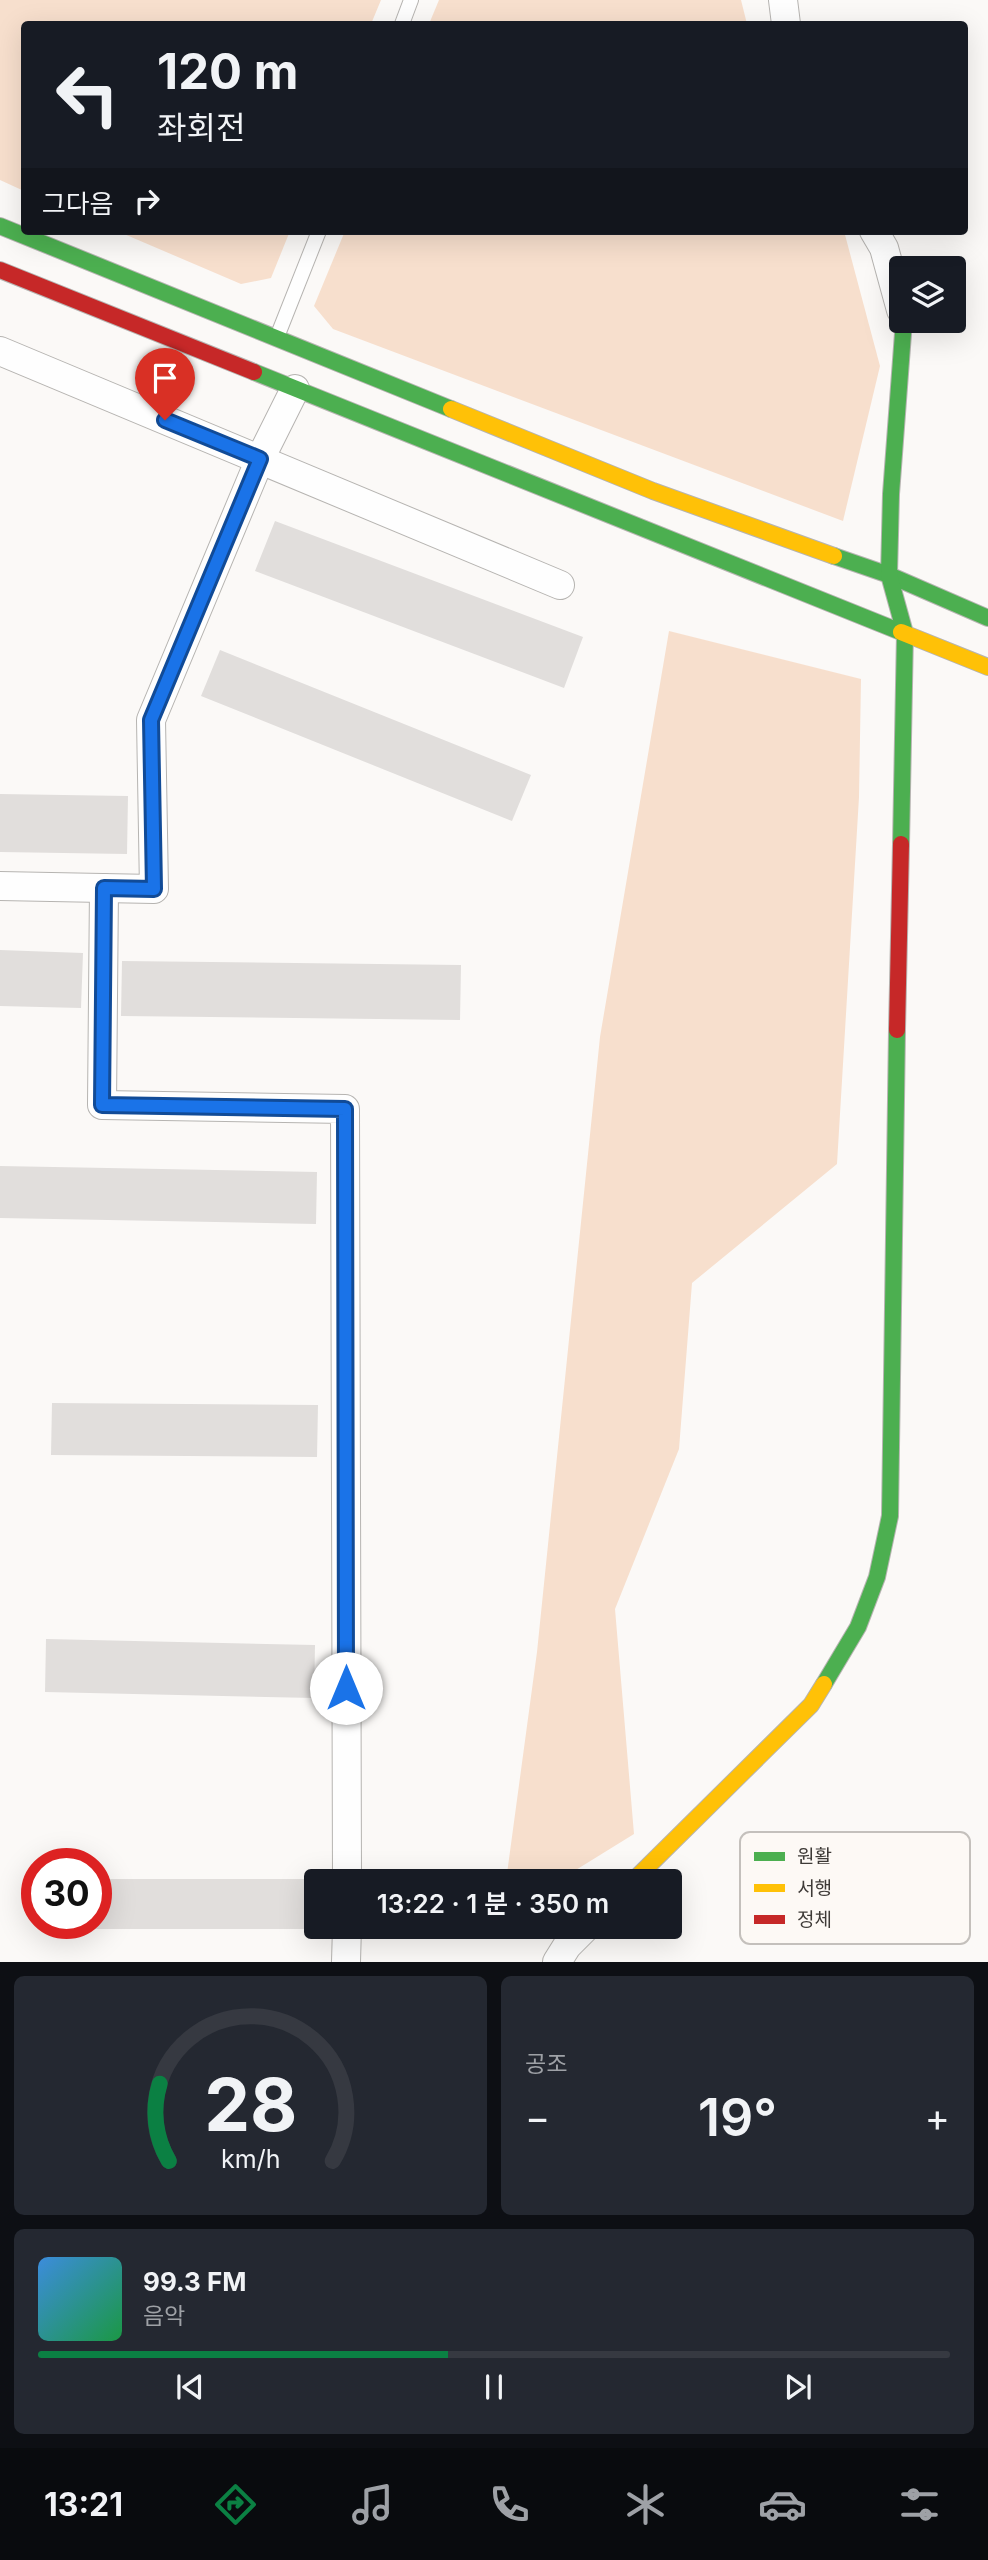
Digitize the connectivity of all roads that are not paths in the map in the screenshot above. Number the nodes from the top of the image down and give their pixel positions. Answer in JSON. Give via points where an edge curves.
{"nodes":[{"id":1,"x":411,"y":0,"type":"edge"},
{"id":2,"x":783,"y":0,"type":"edge"},
{"id":3,"x":402,"y":21,"type":"edge"},
{"id":4,"x":786,"y":21,"type":"edge"},
{"id":5,"x":0,"y":226,"type":"edge"},
{"id":6,"x":21,"y":235,"type":"edge"},
{"id":7,"x":22,"y":235,"type":"edge"},
{"id":8,"x":317,"y":235,"type":"edge"},
{"id":9,"x":876,"y":235,"type":"edge"},
{"id":10,"x":889,"y":266,"type":"edge"},
{"id":11,"x":0,"y":270,"type":"edge"},
{"id":12,"x":903,"y":333,"type":"edge"},
{"id":13,"x":276,"y":339,"type":"junction"},
{"id":14,"x":0,"y":351,"type":"edge"},
{"id":15,"x":295,"y":388,"type":"junction"},
{"id":16,"x":260,"y":459,"type":"junction"},
{"id":17,"x":889,"y":575,"type":"junction"},
{"id":18,"x":560,"y":584,"type":"dead end"},
{"id":19,"x":988,"y":618,"type":"edge"},
{"id":20,"x":905,"y":633,"type":"junction"},
{"id":21,"x":988,"y":667,"type":"edge"},
{"id":22,"x":0,"y":886,"type":"edge"},
{"id":23,"x":104,"y":888,"type":"junction"},
{"id":24,"x":346,"y":1869,"type":"edge"},
{"id":25,"x":645,"y":1869,"type":"edge"},
{"id":26,"x":347,"y":1939,"type":"edge"},
{"id":27,"x":574,"y":1939,"type":"edge"},
{"id":28,"x":346,"y":1962,"type":"edge"},
{"id":29,"x":557,"y":1962,"type":"edge"}],
"edges":[{"from":1,"to":3,"type":"lane"},
{"from":2,"to":4,"type":"street"},
{"from":5,"to":6,"type":"street"},
{"from":7,"to":13,"type":"street"},
{"from":8,"to":13,"type":"lane"},
{"from":9,"to":10,"type":"street"},
{"from":11,"to":15,"type":"street"},
{"from":12,"to":17,"type":"street"},
{"from":13,"to":17,"type":"street","via":[[653,491]]},
{"from":14,"to":16,"type":"street"},
{"from":15,"to":16,"type":"street"},
{"from":15,"to":20,"type":"street"},
{"from":16,"to":18,"type":"street"},
{"from":16,"to":23,"type":"street","via":[[151,720],[154,889]]},
{"from":17,"to":19,"type":"street"},
{"from":17,"to":20,"type":"street"},
{"from":20,"to":21,"type":"street"},
{"from":20,"to":25,"type":"street","via":[[890,1516],[877,1577],[858,1627],[811,1705]]},
{"from":22,"to":23,"type":"street"},
{"from":23,"to":24,"type":"street","via":[[102,1105],[345,1109]]},
{"from":26,"to":28,"type":"street"},
{"from":27,"to":29,"type":"street"}]}
